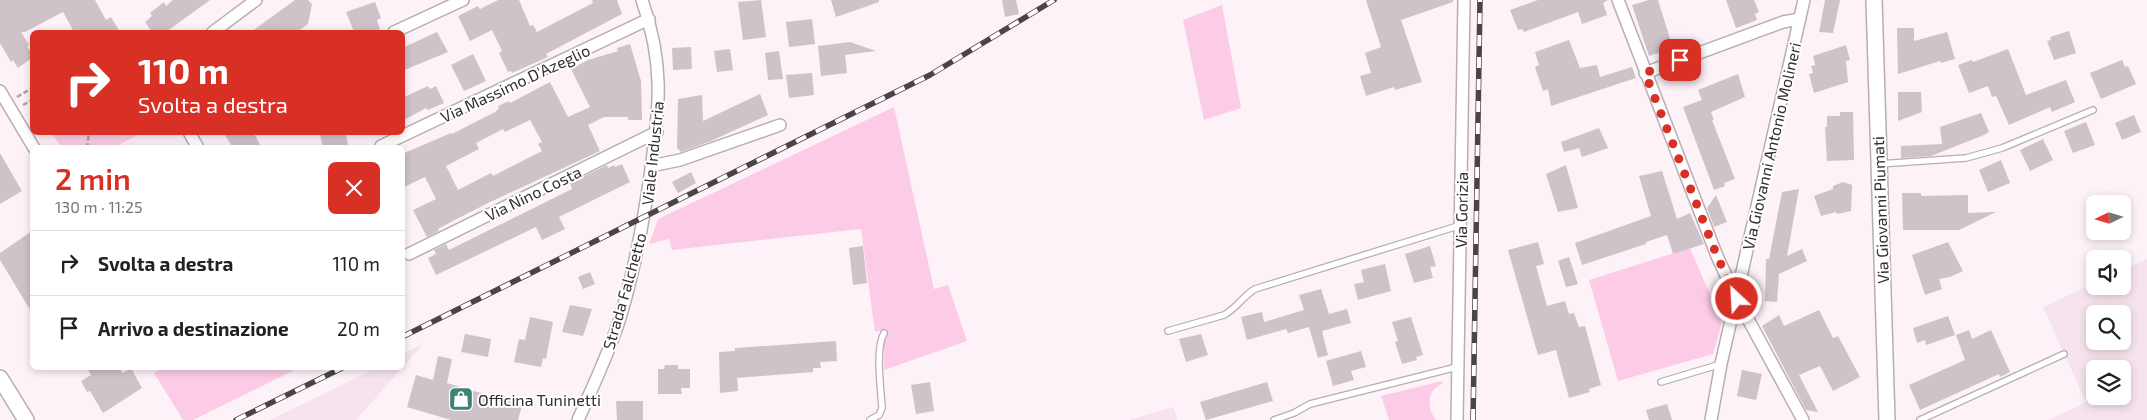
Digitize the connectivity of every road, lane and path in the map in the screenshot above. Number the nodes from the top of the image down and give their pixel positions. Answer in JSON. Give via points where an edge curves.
{"nodes":[{"id":1,"x":256,"y":0,"type":"edge"},
{"id":2,"x":462,"y":0,"type":"edge"},
{"id":3,"x":644,"y":0,"type":"edge"},
{"id":4,"x":1464,"y":0,"type":"edge"},
{"id":5,"x":1618,"y":0,"type":"edge"},
{"id":6,"x":1804,"y":0,"type":"edge"},
{"id":7,"x":1874,"y":0,"type":"edge"},
{"id":8,"x":649,"y":19,"type":"junction"},
{"id":9,"x":1800,"y":19,"type":"junction"},
{"id":10,"x":216,"y":30,"type":"edge"},
{"id":11,"x":398,"y":30,"type":"edge"},
{"id":12,"x":1645,"y":73,"type":"junction"},
{"id":13,"x":30,"y":89,"type":"edge"},
{"id":14,"x":0,"y":91,"type":"edge"},
{"id":15,"x":7,"y":103,"type":"junction"},
{"id":16,"x":2093,"y":110,"type":"dead end"},
{"id":17,"x":780,"y":125,"type":"dead end"},
{"id":18,"x":657,"y":132,"type":"junction"},
{"id":19,"x":404,"y":135,"type":"edge"},
{"id":20,"x":405,"y":135,"type":"edge"},
{"id":21,"x":32,"y":145,"type":"edge"},
{"id":22,"x":383,"y":145,"type":"edge"},
{"id":23,"x":1879,"y":164,"type":"junction"},
{"id":24,"x":651,"y":166,"type":"junction"},
{"id":25,"x":644,"y":217,"type":"joint"},
{"id":26,"x":1461,"y":225,"type":"junction"},
{"id":27,"x":409,"y":254,"type":"dead end"},
{"id":28,"x":1737,"y":299,"type":"junction"},
{"id":29,"x":1168,"y":331,"type":"dead end"},
{"id":30,"x":884,"y":333,"type":"dead end"},
{"id":31,"x":2064,"y":354,"type":"dead end"},
{"id":32,"x":1721,"y":364,"type":"junction"},
{"id":33,"x":1457,"y":367,"type":"junction"},
{"id":34,"x":0,"y":378,"type":"edge"},
{"id":35,"x":1661,"y":382,"type":"dead end"},
{"id":36,"x":26,"y":420,"type":"edge"},
{"id":37,"x":578,"y":420,"type":"edge"},
{"id":38,"x":870,"y":420,"type":"edge"},
{"id":39,"x":1274,"y":420,"type":"edge"},
{"id":40,"x":1457,"y":420,"type":"edge"},
{"id":41,"x":1711,"y":420,"type":"edge"},
{"id":42,"x":1803,"y":420,"type":"edge"},
{"id":43,"x":1887,"y":420,"type":"edge"},
{"id":44,"x":1920,"y":420,"type":"edge"}],
"edges":[{"from":1,"to":10,"type":"street"},
{"from":2,"to":11,"type":"street"},
{"from":3,"to":8,"type":"street","name":"Viale Industria"},
{"from":4,"to":26,"type":"street","name":"Via Gorizia"},
{"from":5,"to":12,"type":"street"},
{"from":6,"to":9,"type":"street","name":"Via Giovanni Antonio Molineri"},
{"from":7,"to":23,"type":"street","name":"Via Giovanni Piumati"},
{"from":8,"to":18,"type":"street","name":"Viale Industria","via":[[658,65]]},
{"from":8,"to":20,"type":"street","name":"Via Massimo D'Azeglio"},
{"from":9,"to":12,"type":"street","name":"Via Giovanni Antonio Molineri","via":[[1783,22]]},
{"from":9,"to":28,"type":"street","name":"Via Giovanni Antonio Molineri"},
{"from":12,"to":28,"type":"street"},
{"from":13,"to":15,"type":"path"},
{"from":14,"to":15,"type":"street"},
{"from":15,"to":21,"type":"street"},
{"from":16,"to":23,"type":"lane","via":[[2002,148],[1966,158]]},
{"from":17,"to":24,"type":"street","via":[[680,160]]},
{"from":18,"to":24,"type":"street","name":"Viale Industria"},
{"from":18,"to":27,"type":"street","name":"Via Nino Costa"},
{"from":19,"to":22,"type":"street","name":"Via Massimo D'Azeglio"},
{"from":23,"to":43,"type":"street","name":"Via Giovanni Piumati"},
{"from":24,"to":25,"type":"street","name":"Viale Industria"},
{"from":25,"to":37,"type":"street","name":"Strada Falchetto","via":[[620,319]]},
{"from":26,"to":29,"type":"lane","via":[[1255,288],[1224,315]]},
{"from":26,"to":33,"type":"street","name":"Via Gorizia"},
{"from":28,"to":32,"type":"street","name":"Via Giovanni Antonio Molineri"},
{"from":28,"to":42,"type":"street"},
{"from":30,"to":38,"type":"lane","via":[[880,348],[882,408],[879,415]]},
{"from":31,"to":44,"type":"lane"},
{"from":32,"to":35,"type":"lane"},
{"from":32,"to":41,"type":"street","name":"Via Giovanni Antonio Molineri"},
{"from":33,"to":39,"type":"lane","via":[[1310,404]]},
{"from":33,"to":40,"type":"street","name":"Via Gorizia"},
{"from":34,"to":36,"type":"street"}]}
